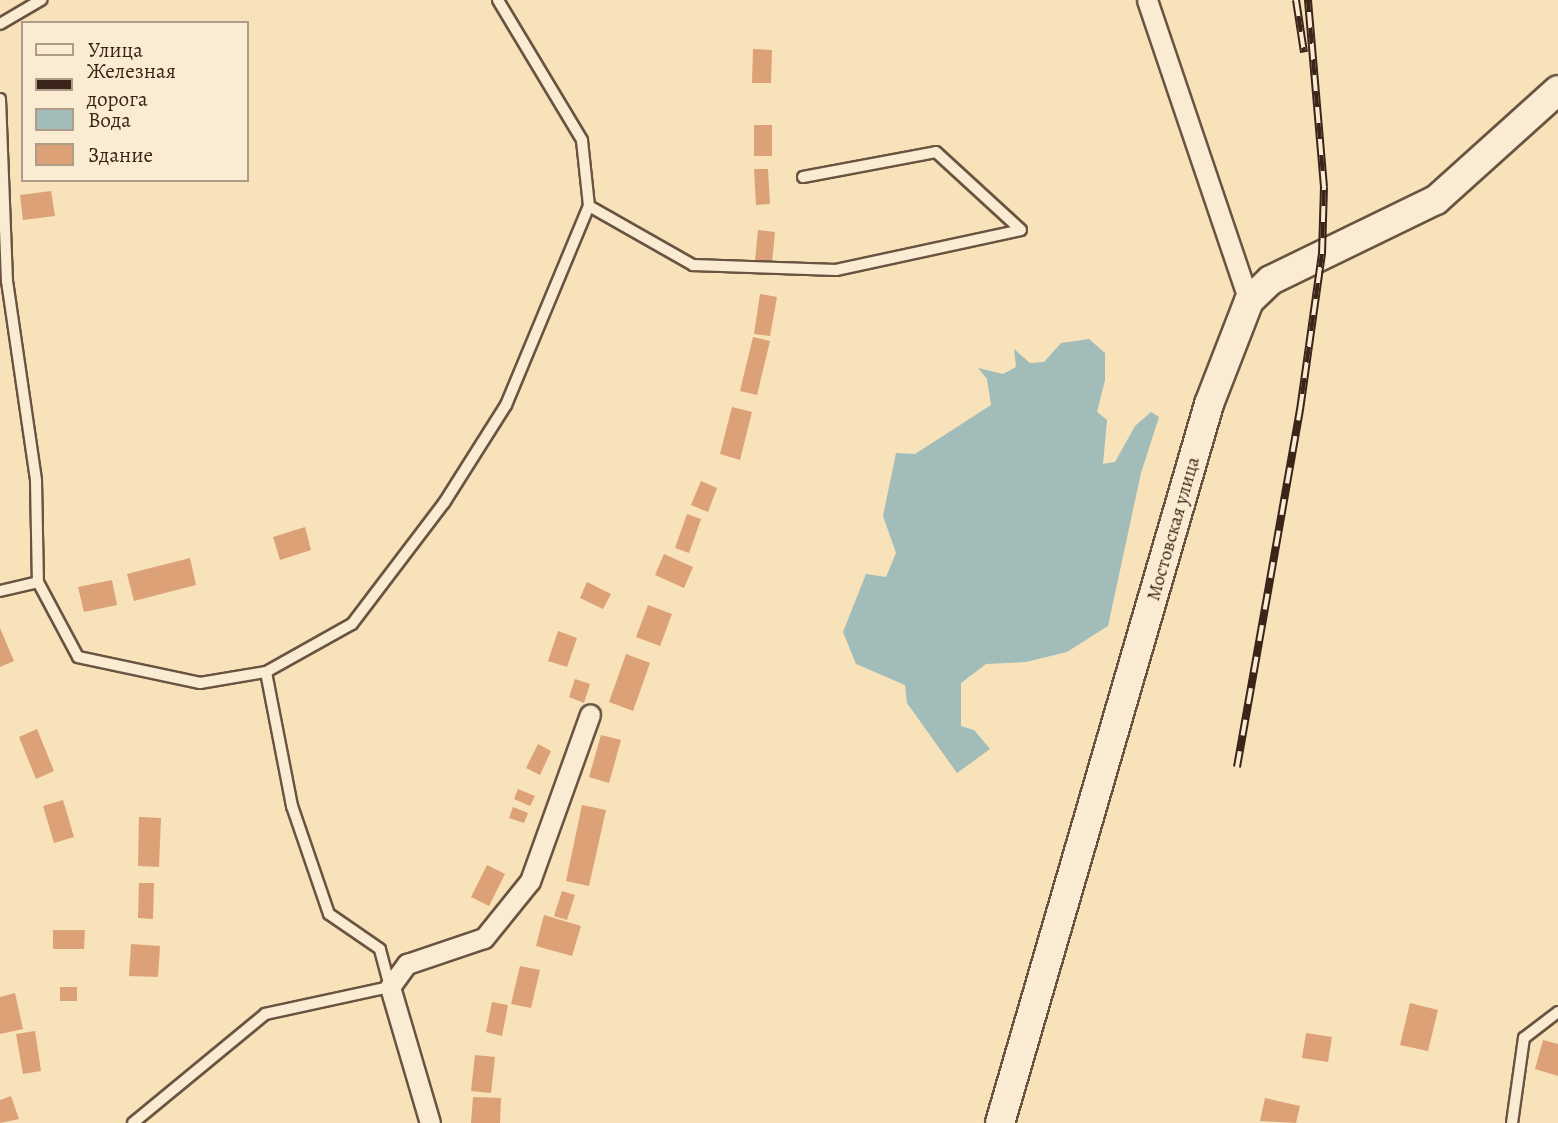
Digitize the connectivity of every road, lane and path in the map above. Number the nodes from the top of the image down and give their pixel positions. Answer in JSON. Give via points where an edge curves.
{"nodes":[{"id":1,"x":41,"y":0,"type":"edge"},
{"id":2,"x":498,"y":0,"type":"edge"},
{"id":3,"x":1147,"y":0,"type":"edge"},
{"id":4,"x":0,"y":24,"type":"edge"},
{"id":5,"x":1558,"y":90,"type":"edge"},
{"id":6,"x":0,"y":99,"type":"edge"},
{"id":7,"x":803,"y":177,"type":"dead end"},
{"id":8,"x":589,"y":206,"type":"junction"},
{"id":9,"x":1249,"y":301,"type":"junction"},
{"id":10,"x":38,"y":582,"type":"junction"},
{"id":11,"x":0,"y":591,"type":"edge"},
{"id":12,"x":266,"y":671,"type":"junction"},
{"id":13,"x":590,"y":714,"type":"dead end"},
{"id":14,"x":390,"y":987,"type":"junction"},
{"id":15,"x":1558,"y":1012,"type":"edge"},
{"id":16,"x":133,"y":1123,"type":"edge"},
{"id":17,"x":430,"y":1123,"type":"edge"},
{"id":18,"x":1000,"y":1123,"type":"edge"},
{"id":19,"x":1512,"y":1123,"type":"edge"}],
"edges":[{"from":1,"to":4,"type":"lane"},
{"from":2,"to":8,"type":"lane","via":[[582,140]]},
{"from":3,"to":9,"type":"street"},
{"from":5,"to":9,"type":"street","name":"Мостовская улица","via":[[1436,200],[1271,280]]},
{"from":6,"to":10,"type":"lane","via":[[7,281],[36,481]]},
{"from":7,"to":8,"type":"lane","via":[[936,152],[1021,230],[836,270],[693,265]]},
{"from":8,"to":12,"type":"lane","via":[[506,405],[443,503],[352,624]]},
{"from":9,"to":18,"type":"street","name":"Мостовская улица","via":[[1209,404]]},
{"from":10,"to":11,"type":"lane"},
{"from":10,"to":12,"type":"lane","via":[[78,657],[200,683]]},
{"from":12,"to":14,"type":"lane","via":[[292,806],[329,914],[380,948]]},
{"from":13,"to":14,"type":"street","via":[[530,881],[484,938],[407,964]]},
{"from":14,"to":16,"type":"lane","via":[[265,1014]]},
{"from":14,"to":17,"type":"street"},
{"from":15,"to":19,"type":"lane","via":[[1524,1038]]}]}
